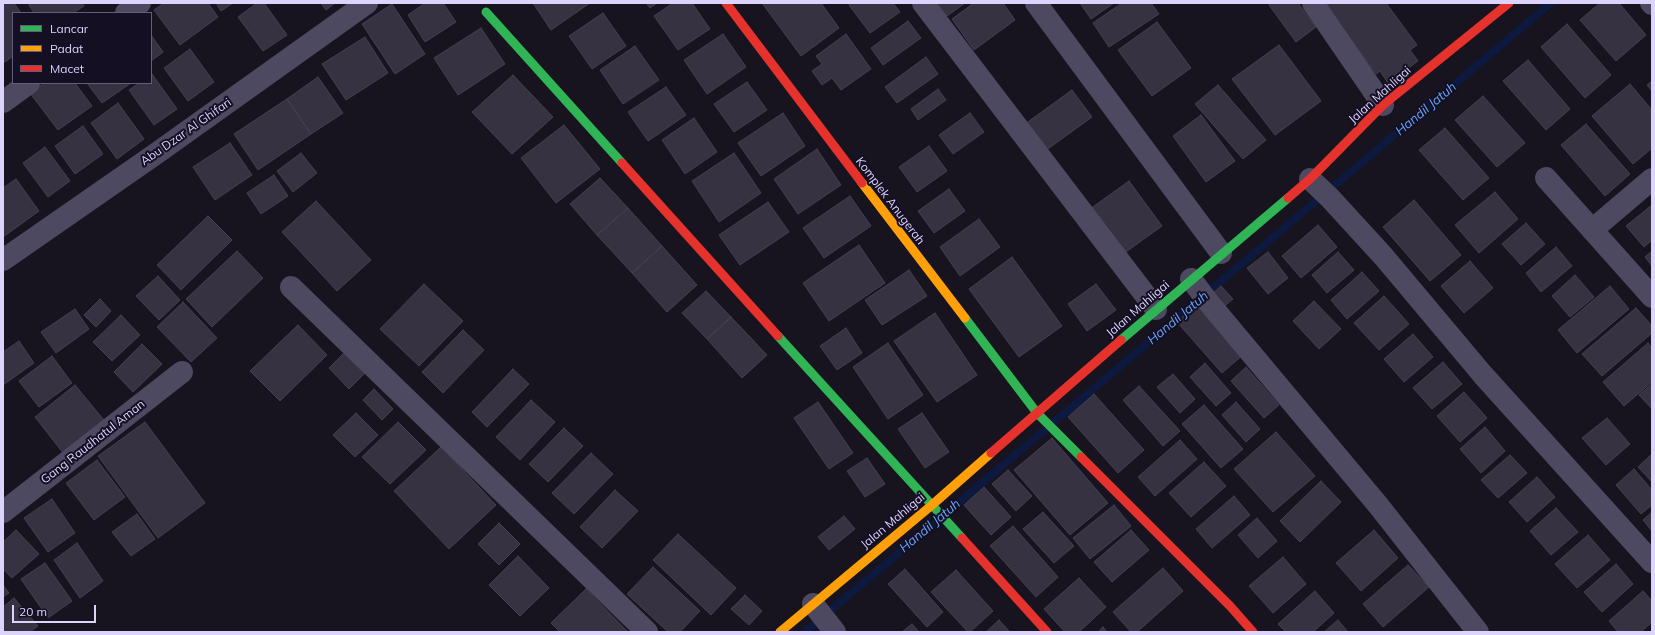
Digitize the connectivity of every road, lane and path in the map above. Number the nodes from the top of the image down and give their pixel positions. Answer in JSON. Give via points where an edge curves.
{"nodes":[{"id":1,"x":140,"y":3,"type":"edge"},
{"id":2,"x":367,"y":3,"type":"edge"},
{"id":3,"x":726,"y":3,"type":"edge"},
{"id":4,"x":923,"y":3,"type":"edge"},
{"id":5,"x":1036,"y":3,"type":"edge"},
{"id":6,"x":1313,"y":3,"type":"edge"},
{"id":7,"x":1496,"y":7,"type":"edge"},
{"id":8,"x":127,"y":12,"type":"edge"},
{"id":9,"x":486,"y":12,"type":"dead end"},
{"id":10,"x":28,"y":84,"type":"edge"},
{"id":11,"x":3,"y":102,"type":"edge"},
{"id":12,"x":1383,"y":105,"type":"junction"},
{"id":13,"x":1546,"y":178,"type":"dead end"},
{"id":14,"x":1652,"y":179,"type":"edge"},
{"id":15,"x":1319,"y":188,"type":"junction"},
{"id":16,"x":1592,"y":230,"type":"junction"},
{"id":17,"x":1221,"y":253,"type":"junction"},
{"id":18,"x":3,"y":260,"type":"edge"},
{"id":19,"x":290,"y":287,"type":"dead end"},
{"id":20,"x":1199,"y":291,"type":"junction"},
{"id":21,"x":1652,"y":297,"type":"edge"},
{"id":22,"x":1156,"y":310,"type":"junction"},
{"id":23,"x":182,"y":372,"type":"dead end"},
{"id":24,"x":1037,"y":413,"type":"junction"},
{"id":25,"x":932,"y":505,"type":"junction"},
{"id":26,"x":3,"y":512,"type":"edge"},
{"id":27,"x":1652,"y":562,"type":"edge"},
{"id":28,"x":824,"y":618,"type":"edge"},
{"id":29,"x":648,"y":632,"type":"edge"},
{"id":30,"x":780,"y":632,"type":"edge"},
{"id":31,"x":1047,"y":632,"type":"edge"},
{"id":32,"x":1253,"y":632,"type":"edge"},
{"id":33,"x":1478,"y":632,"type":"edge"}],
"edges":[{"from":1,"to":8,"type":"street"},
{"from":2,"to":18,"type":"street","name":"Abu Dzar Al Ghifari"},
{"from":3,"to":24,"type":"street","name":"Komplek Anugerah"},
{"from":4,"to":22,"type":"street"},
{"from":5,"to":17,"type":"street"},
{"from":6,"to":12,"type":"street"},
{"from":7,"to":12,"type":"street","name":"Jalan Mahligai"},
{"from":9,"to":25,"type":"street"},
{"from":10,"to":11,"type":"street"},
{"from":12,"to":15,"type":"street","name":"Jalan Mahligai"},
{"from":13,"to":16,"type":"street"},
{"from":14,"to":16,"type":"street"},
{"from":15,"to":17,"type":"street","name":"Jalan Mahligai"},
{"from":15,"to":27,"type":"street","via":[[1384,257],[1483,375]]},
{"from":16,"to":21,"type":"street"},
{"from":17,"to":20,"type":"street","name":"Jalan Mahligai"},
{"from":19,"to":29,"type":"street"},
{"from":20,"to":22,"type":"street","name":"Jalan Mahligai"},
{"from":20,"to":33,"type":"street","via":[[1378,505]]},
{"from":22,"to":24,"type":"street","name":"Jalan Mahligai"},
{"from":23,"to":26,"type":"street","name":"Gang Raudhatul Aman"},
{"from":24,"to":25,"type":"street","name":"Jalan Mahligai"},
{"from":24,"to":32,"type":"street","name":"Komplek Anugerah"},
{"from":25,"to":28,"type":"street","name":"Jalan Mahligai"},
{"from":25,"to":31,"type":"street"},
{"from":28,"to":30,"type":"street","name":"Jalan Mahligai"}]}
